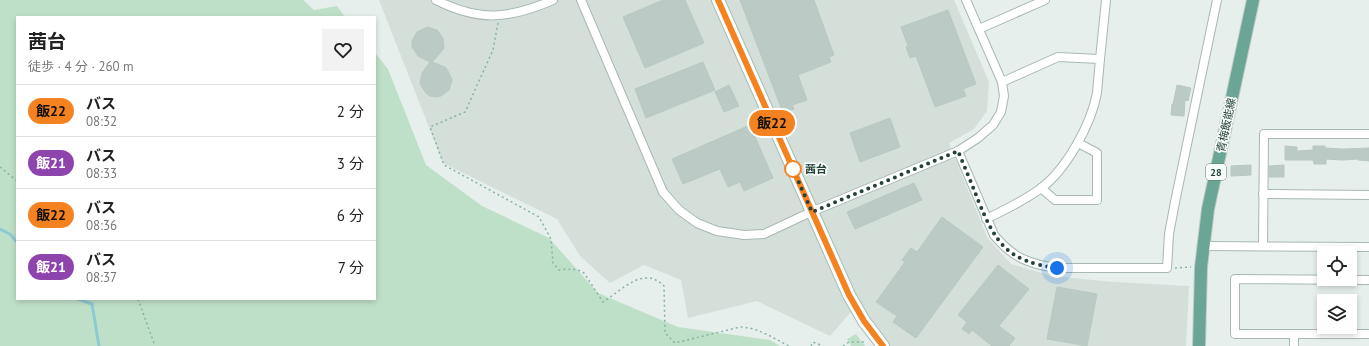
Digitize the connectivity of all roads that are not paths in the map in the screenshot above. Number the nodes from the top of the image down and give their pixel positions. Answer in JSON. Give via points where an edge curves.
{"nodes":[{"id":1,"x":436,"y":0,"type":"edge"},
{"id":2,"x":553,"y":0,"type":"edge"},
{"id":3,"x":581,"y":0,"type":"edge"},
{"id":4,"x":718,"y":0,"type":"edge"},
{"id":5,"x":966,"y":0,"type":"edge"},
{"id":6,"x":1045,"y":0,"type":"edge"},
{"id":7,"x":1106,"y":0,"type":"edge"},
{"id":8,"x":1217,"y":0,"type":"edge"},
{"id":9,"x":1252,"y":0,"type":"edge"},
{"id":10,"x":979,"y":29,"type":"junction"},
{"id":11,"x":1100,"y":59,"type":"junction"},
{"id":12,"x":1002,"y":82,"type":"junction"},
{"id":13,"x":1369,"y":134,"type":"edge"},
{"id":14,"x":1078,"y":143,"type":"junction"},
{"id":15,"x":958,"y":151,"type":"junction"},
{"id":16,"x":1041,"y":188,"type":"junction"},
{"id":17,"x":1263,"y":194,"type":"junction"},
{"id":18,"x":1369,"y":195,"type":"edge"},
{"id":19,"x":812,"y":212,"type":"junction"},
{"id":20,"x":986,"y":219,"type":"junction"},
{"id":21,"x":1202,"y":246,"type":"junction"},
{"id":22,"x":1263,"y":246,"type":"junction"},
{"id":23,"x":1369,"y":248,"type":"edge"},
{"id":24,"x":1369,"y":280,"type":"edge"},
{"id":25,"x":1294,"y":334,"type":"junction"},
{"id":26,"x":1369,"y":334,"type":"edge"},
{"id":27,"x":881,"y":344,"type":"edge"},
{"id":28,"x":1199,"y":346,"type":"edge"},
{"id":29,"x":1294,"y":346,"type":"edge"}],
"edges":[{"from":1,"to":2,"type":"street","via":[[453,9],[500,16]]},
{"from":3,"to":19,"type":"street","via":[[663,192],[679,210],[697,223],[717,231],[744,235],[764,234]]},
{"from":4,"to":19,"type":"street"},
{"from":5,"to":10,"type":"street"},
{"from":6,"to":10,"type":"street"},
{"from":7,"to":11,"type":"street"},
{"from":8,"to":20,"type":"street","via":[[1169,234],[1167,268],[1040,266],[1027,262],[1003,246]]},
{"from":9,"to":21,"type":"main road","name":"青梅飯能線","number":"28"},
{"from":10,"to":12,"type":"street"},
{"from":11,"to":12,"type":"street","via":[[1058,57]]},
{"from":11,"to":14,"type":"street","via":[[1096,94],[1089,120]]},
{"from":12,"to":15,"type":"street","via":[[1004,96],[1001,112],[993,125]]},
{"from":13,"to":17,"type":"street","via":[[1264,134]]},
{"from":14,"to":16,"type":"street","via":[[1062,166]]},
{"from":14,"to":16,"type":"street","via":[[1097,153],[1097,200],[1055,200]]},
{"from":15,"to":19,"type":"street"},
{"from":15,"to":20,"type":"street"},
{"from":16,"to":20,"type":"street","via":[[1012,207]]},
{"from":17,"to":18,"type":"street"},
{"from":17,"to":22,"type":"street"},
{"from":19,"to":27,"type":"street","via":[[849,295]]},
{"from":21,"to":22,"type":"street"},
{"from":21,"to":28,"type":"main road","name":"青梅飯能線","number":"28"},
{"from":22,"to":23,"type":"street"},
{"from":24,"to":25,"type":"street","via":[[1235,279],[1235,334]]},
{"from":25,"to":26,"type":"street"},
{"from":25,"to":29,"type":"street"}]}
